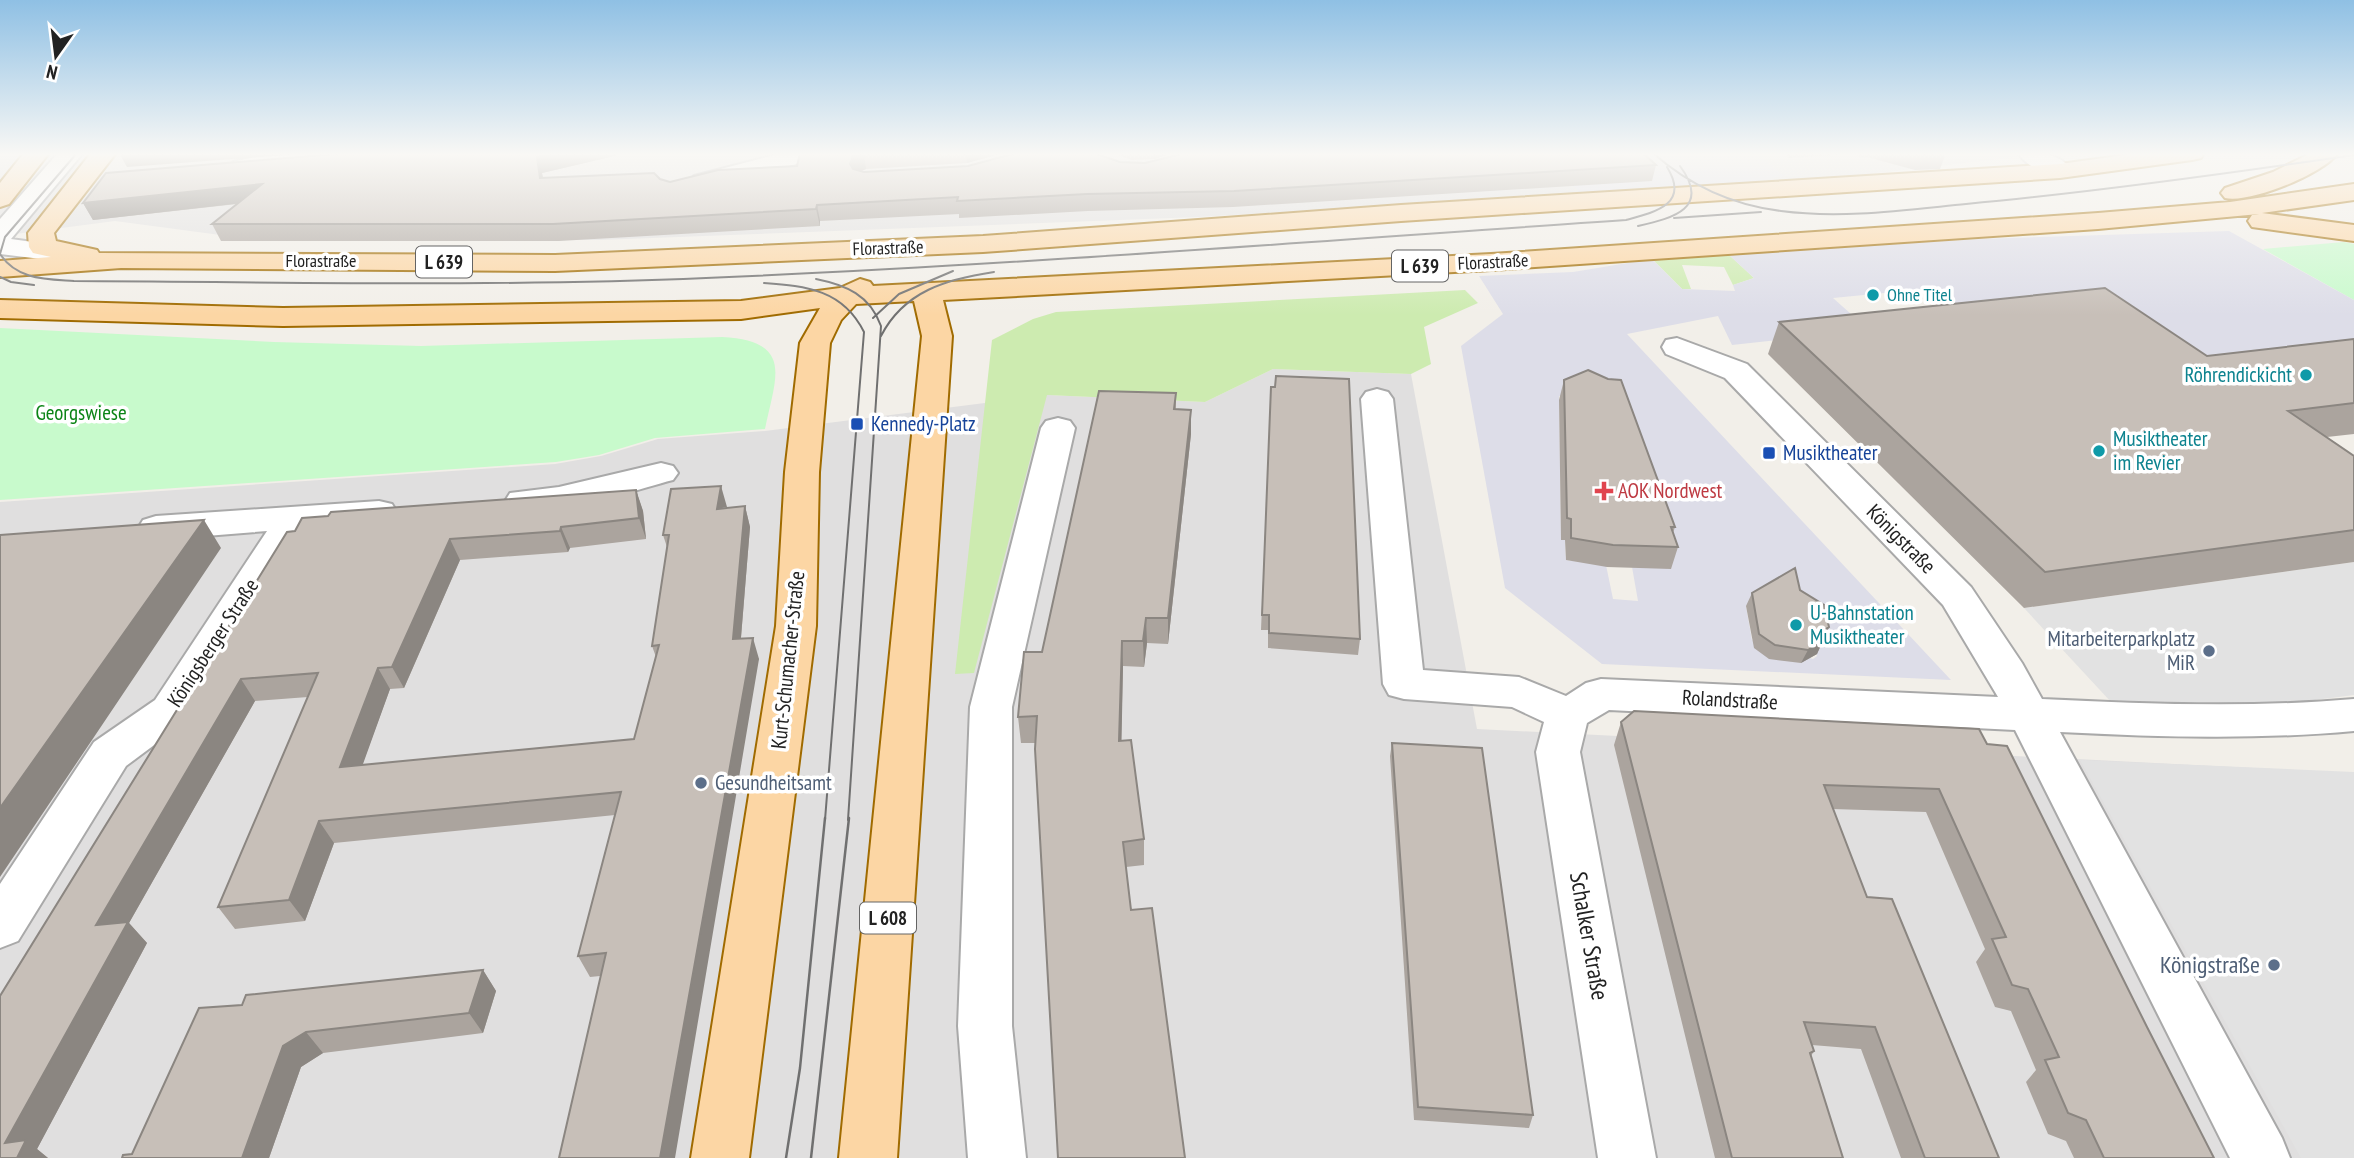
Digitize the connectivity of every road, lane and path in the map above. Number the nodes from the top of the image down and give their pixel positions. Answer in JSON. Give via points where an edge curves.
{"nodes":[{"id":1,"x":24,"y":207,"type":"edge"},
{"id":2,"x":61,"y":207,"type":"edge"},
{"id":3,"x":1481,"y":207,"type":"edge"},
{"id":4,"x":2190,"y":207,"type":"edge"},
{"id":5,"x":2251,"y":207,"type":"edge"},
{"id":6,"x":2161,"y":216,"type":"junction"},
{"id":7,"x":41,"y":233,"type":"junction"},
{"id":8,"x":2354,"y":233,"type":"edge"},
{"id":9,"x":0,"y":235,"type":"edge"},
{"id":10,"x":983,"y":244,"type":"junction"},
{"id":11,"x":0,"y":247,"type":"edge"},
{"id":12,"x":766,"y":253,"type":"junction"},
{"id":13,"x":66,"y":254,"type":"junction"},
{"id":14,"x":121,"y":260,"type":"junction"},
{"id":15,"x":0,"y":269,"type":"edge"},
{"id":16,"x":884,"y":273,"type":"junction"},
{"id":17,"x":1001,"y":289,"type":"junction"},
{"id":18,"x":927,"y":293,"type":"junction"},
{"id":19,"x":848,"y":296,"type":"junction"},
{"id":20,"x":0,"y":307,"type":"edge"},
{"id":21,"x":741,"y":310,"type":"junction"},
{"id":22,"x":937,"y":336,"type":"junction"},
{"id":23,"x":815,"y":343,"type":"junction"},
{"id":24,"x":1677,"y":347,"type":"dead end"},
{"id":25,"x":1377,"y":399,"type":"dead end"},
{"id":26,"x":1058,"y":428,"type":"dead end"},
{"id":27,"x":661,"y":472,"type":"dead end"},
{"id":28,"x":493,"y":503,"type":"edge"},
{"id":29,"x":413,"y":510,"type":"edge"},
{"id":30,"x":293,"y":519,"type":"junction"},
{"id":31,"x":125,"y":530,"type":"edge"},
{"id":32,"x":2026,"y":714,"type":"junction"},
{"id":33,"x":1568,"y":715,"type":"junction"},
{"id":34,"x":2354,"y":715,"type":"edge"},
{"id":35,"x":0,"y":926,"type":"edge"},
{"id":36,"x":720,"y":1158,"type":"edge"},
{"id":37,"x":868,"y":1158,"type":"edge"},
{"id":38,"x":998,"y":1158,"type":"edge"},
{"id":39,"x":1628,"y":1158,"type":"edge"},
{"id":40,"x":2261,"y":1158,"type":"edge"}],
"edges":[{"from":1,"to":9,"type":"street"},
{"from":2,"to":7,"type":"main road"},
{"from":3,"to":10,"type":"main road","name":"Florastraße","number":"L 639"},
{"from":4,"to":6,"type":"main road"},
{"from":5,"to":6,"type":"main road","name":"Florastraße","number":"L 639"},
{"from":6,"to":8,"type":"main road","name":"Florastraße","via":[[2282,222]]},
{"from":6,"to":17,"type":"main road","name":"Florastraße","number":"L 639","via":[[1565,258]]},
{"from":7,"to":11,"type":"street"},
{"from":7,"to":13,"type":"main road","via":[[43,247]]},
{"from":10,"to":12,"type":"main road","name":"Florastraße","number":"L 639"},
{"from":10,"to":16,"type":"main road"},
{"from":11,"to":13,"type":"street"},
{"from":12,"to":14,"type":"main road","name":"Florastraße","number":"L 639","via":[[555,263]]},
{"from":12,"to":16,"type":"main road","via":[[843,259]]},
{"from":13,"to":14,"type":"main road"},
{"from":14,"to":15,"type":"main road","name":"Florastraße","number":"L 639"},
{"from":16,"to":18,"type":"main road"},
{"from":16,"to":19,"type":"main road"},
{"from":17,"to":18,"type":"main road","name":"Florastraße","number":"L 639"},
{"from":17,"to":22,"type":"main road","via":[[977,300]]},
{"from":18,"to":19,"type":"main road","name":"Florastraße","number":"L 639"},
{"from":18,"to":22,"type":"main road","number":"L 608"},
{"from":19,"to":21,"type":"main road","name":"Florastraße","number":"L 639"},
{"from":19,"to":23,"type":"main road","name":"Kurt-Schumacher-Straße","via":[[828,317]]},
{"from":20,"to":21,"type":"main road","name":"Florastraße","number":"L 639","via":[[283,317]]},
{"from":21,"to":23,"type":"main road","name":"Florastraße","via":[[794,323]]},
{"from":22,"to":37,"type":"main road","number":"L 608"},
{"from":23,"to":36,"type":"main road","name":"Kurt-Schumacher-Straße","via":[[802,472],[796,626]]},
{"from":24,"to":32,"type":"street","name":"Königstraße","via":[[1736,371],[1958,596],[2007,673]]},
{"from":25,"to":33,"type":"street","via":[[1404,684],[1519,692]]},
{"from":26,"to":38,"type":"street","via":[[990,707],[985,1026]]},
{"from":27,"to":28,"type":"street","via":[[559,498]]},
{"from":29,"to":30,"type":"street"},
{"from":30,"to":31,"type":"street"},
{"from":30,"to":35,"type":"street","name":"Königsberger Straße","via":[[170,711],[110,754]]},
{"from":32,"to":33,"type":"street","name":"Rolandstraße","via":[[1601,694]]},
{"from":32,"to":34,"type":"street","name":"Rolandstraße","via":[[2168,721]]},
{"from":32,"to":40,"type":"street","name":"Königstraße"},
{"from":33,"to":39,"type":"street","name":"Schalker Straße","via":[[1558,752]]}]}
